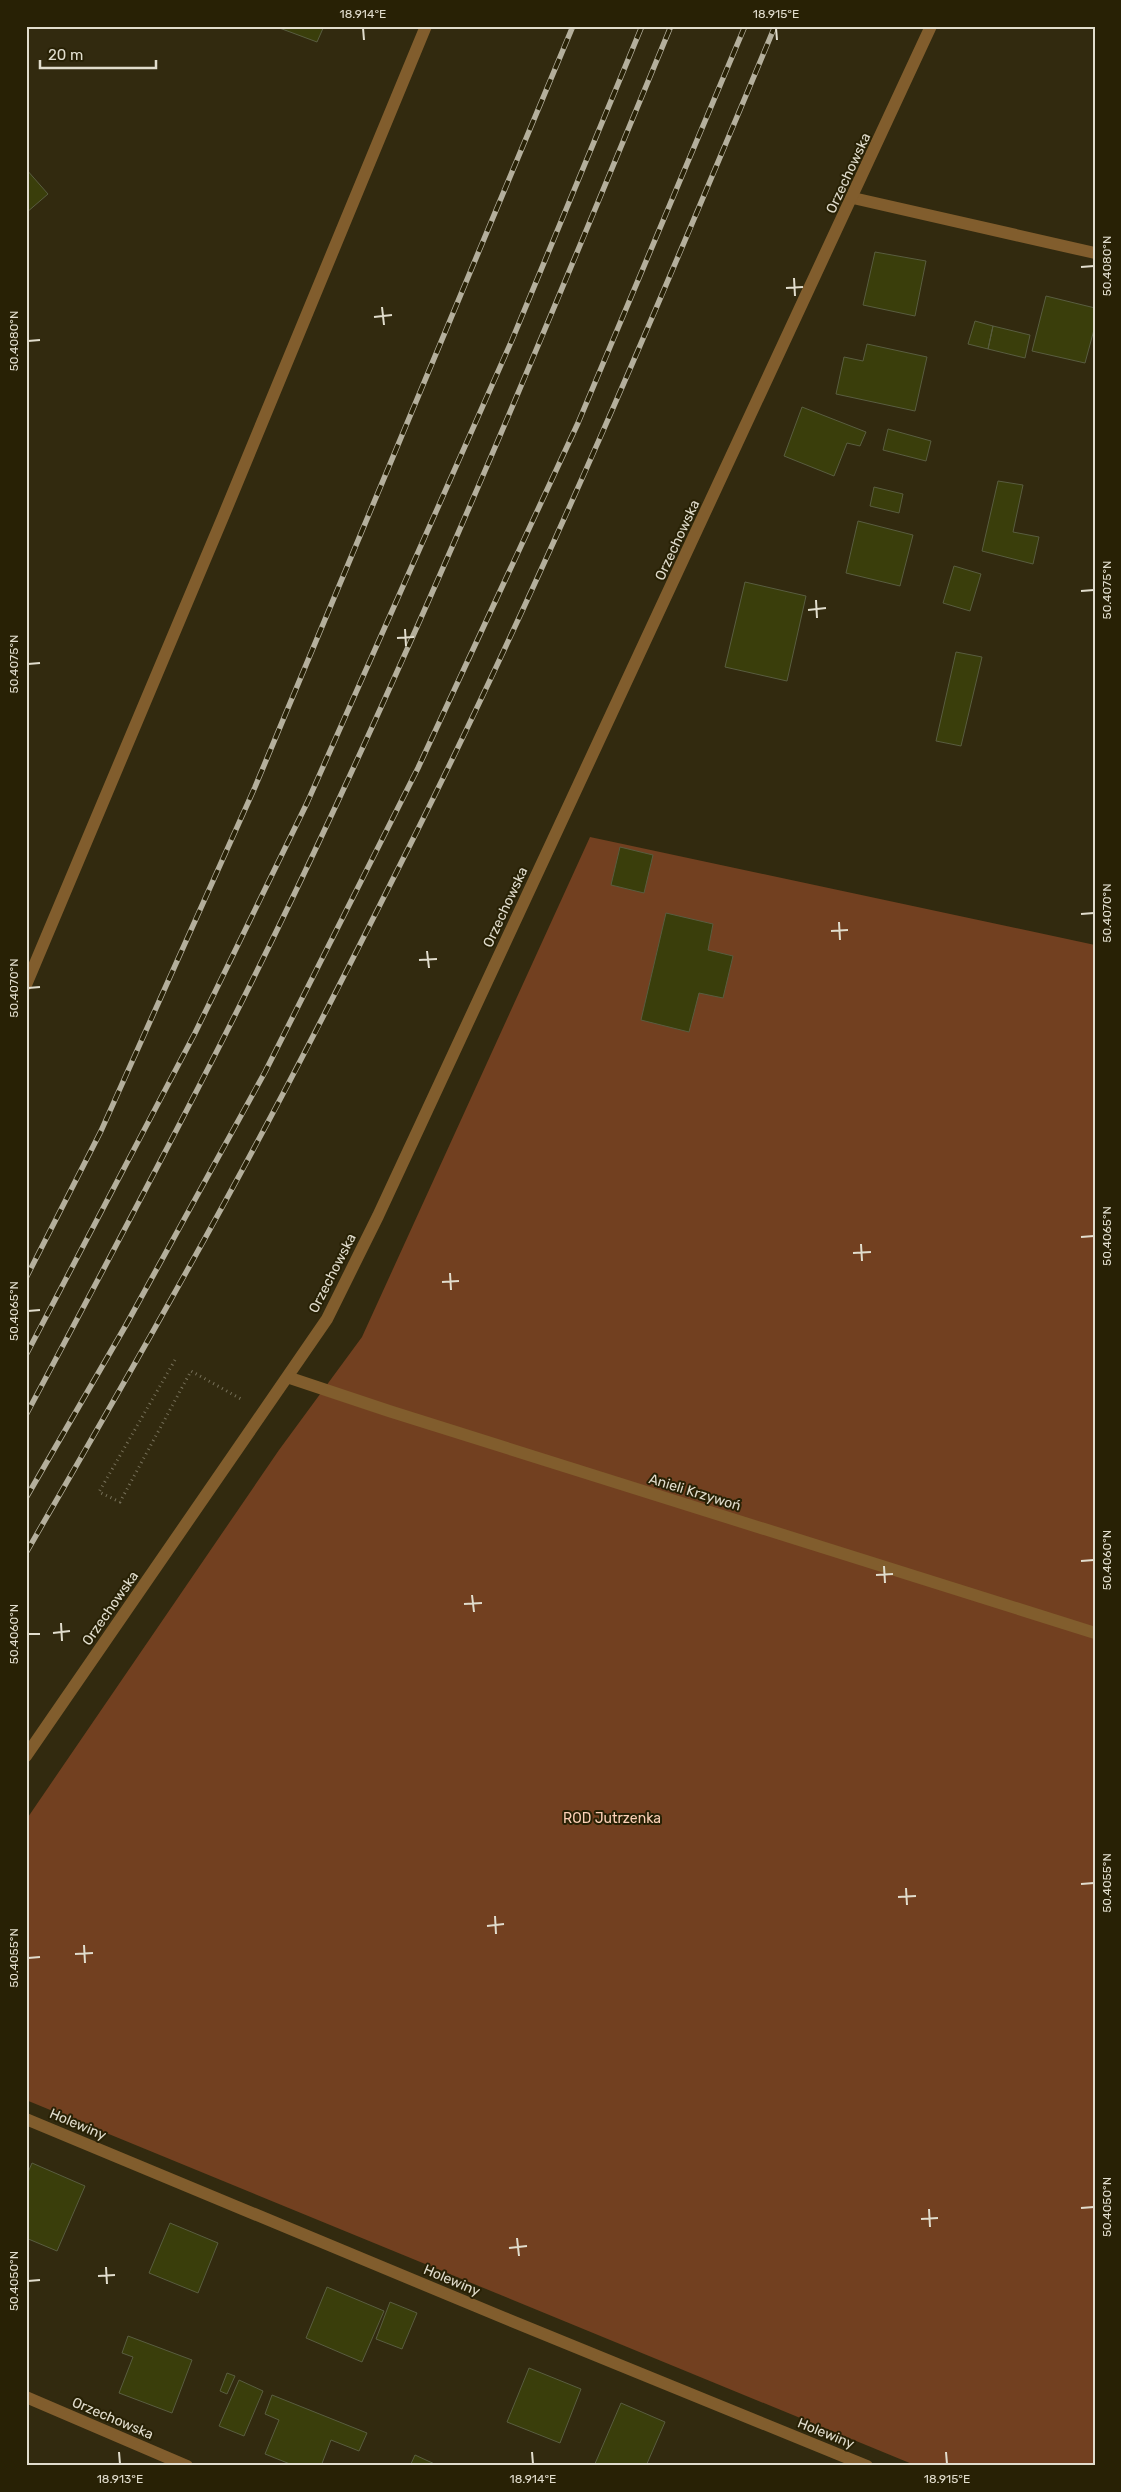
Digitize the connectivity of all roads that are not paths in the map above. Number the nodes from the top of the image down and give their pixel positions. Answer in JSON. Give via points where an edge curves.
{"nodes":[{"id":1,"x":426,"y":26,"type":"edge"},
{"id":2,"x":931,"y":26,"type":"edge"},
{"id":3,"x":853,"y":198,"type":"junction"},
{"id":4,"x":1095,"y":253,"type":"edge"},
{"id":5,"x":26,"y":985,"type":"edge"},
{"id":6,"x":287,"y":1377,"type":"junction"},
{"id":7,"x":1095,"y":1633,"type":"edge"},
{"id":8,"x":26,"y":1756,"type":"edge"},
{"id":9,"x":26,"y":2119,"type":"edge"},
{"id":10,"x":26,"y":2397,"type":"edge"},
{"id":11,"x":187,"y":2466,"type":"edge"},
{"id":12,"x":867,"y":2466,"type":"edge"}],
"edges":[{"from":1,"to":5,"type":"street","via":[[224,517]]},
{"from":2,"to":3,"type":"street","name":"Orzechowska"},
{"from":3,"to":4,"type":"street"},
{"from":3,"to":6,"type":"street","name":"Orzechowska","via":[[378,1216],[327,1318]]},
{"from":6,"to":7,"type":"street","name":"Anieli Krzywoń"},
{"from":6,"to":8,"type":"street","name":"Orzechowska"},
{"from":9,"to":12,"type":"street","name":"Holewiny"},
{"from":10,"to":11,"type":"street","name":"Orzechowska"}]}
